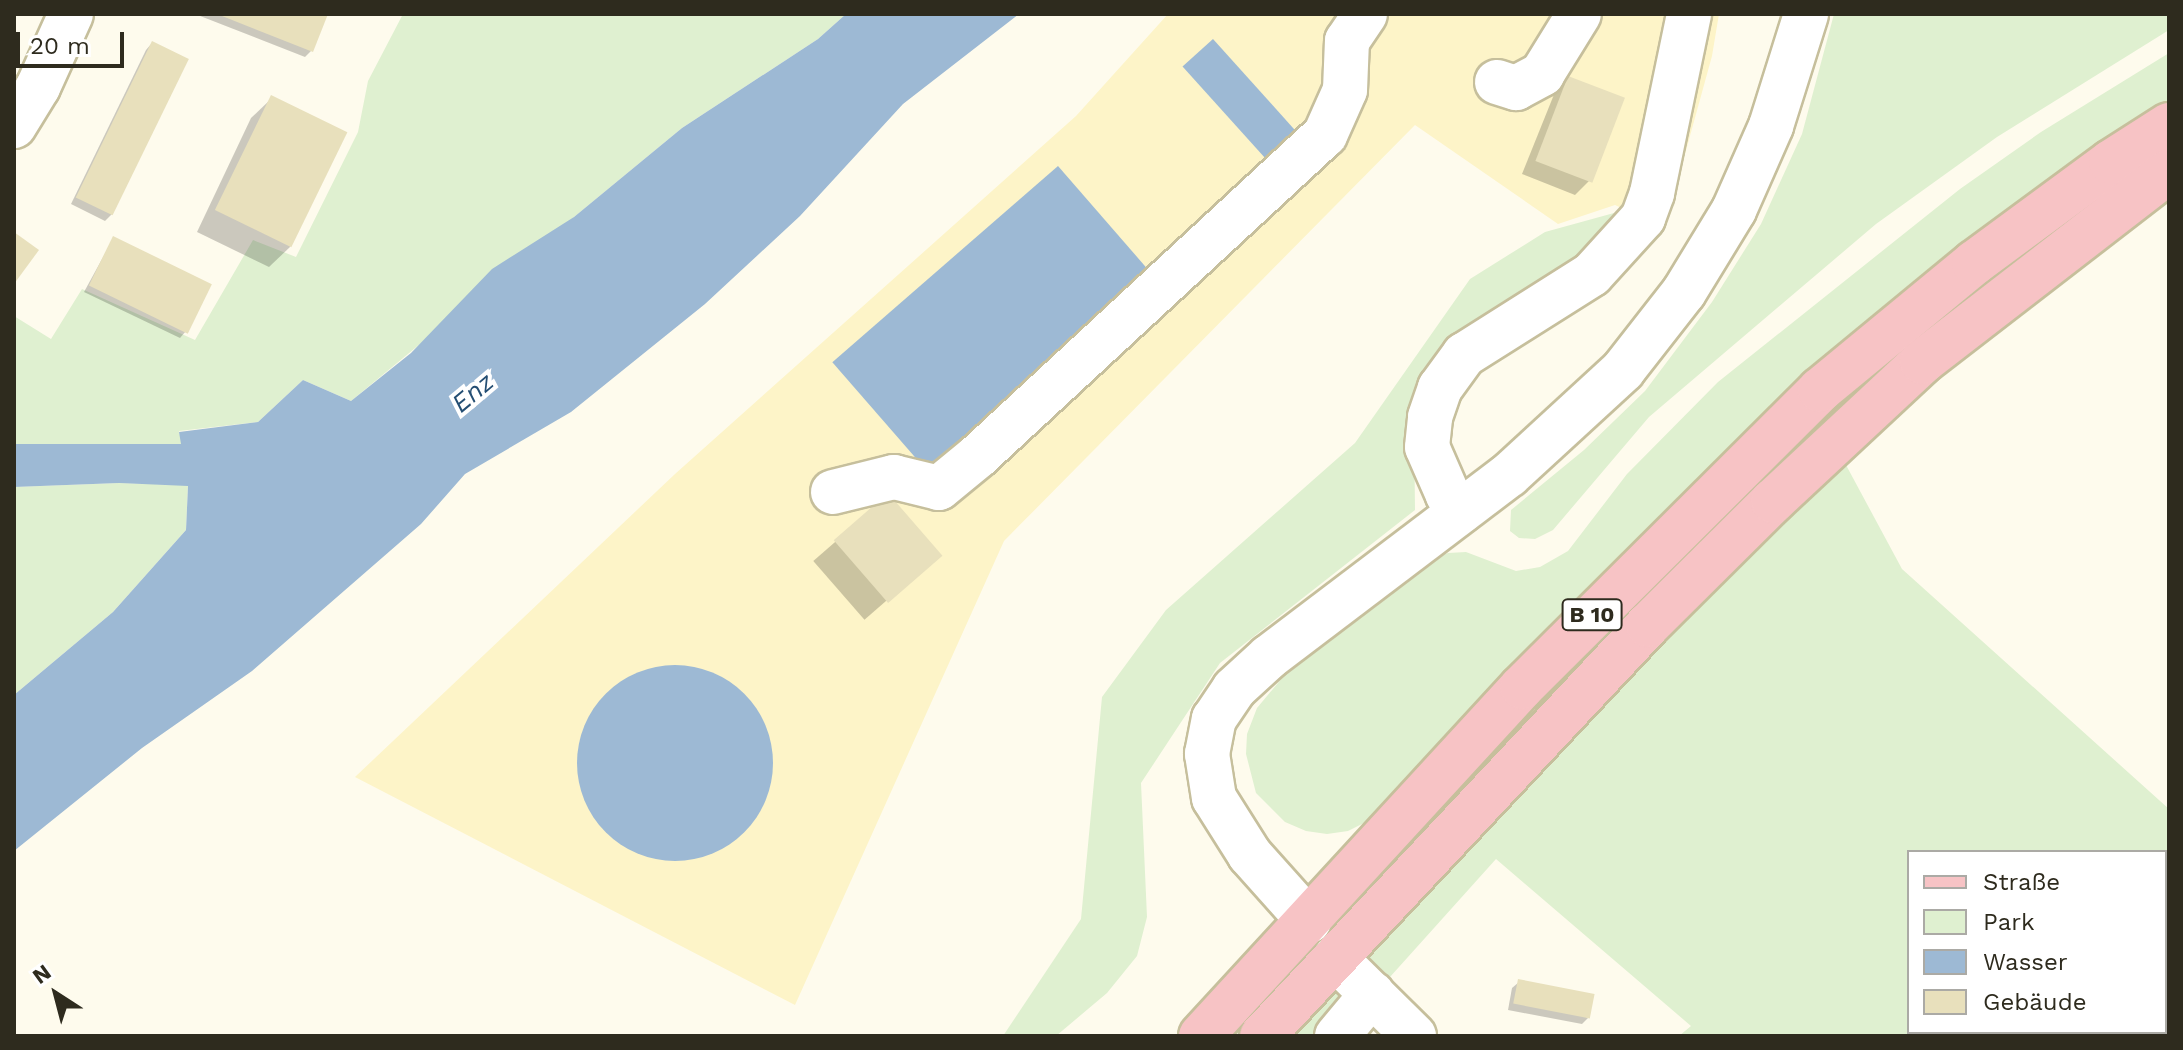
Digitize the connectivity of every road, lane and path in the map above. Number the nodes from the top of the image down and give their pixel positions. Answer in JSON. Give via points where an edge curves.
{"nodes":[{"id":1,"x":71,"y":14,"type":"edge"},
{"id":2,"x":1365,"y":14,"type":"edge"},
{"id":3,"x":1579,"y":14,"type":"edge"},
{"id":4,"x":1689,"y":14,"type":"edge"},
{"id":5,"x":1806,"y":14,"type":"edge"},
{"id":6,"x":1497,"y":82,"type":"dead end"},
{"id":7,"x":2169,"y":125,"type":"edge"},
{"id":8,"x":14,"y":126,"type":"edge"},
{"id":9,"x":2169,"y":171,"type":"edge"},
{"id":10,"x":833,"y":492,"type":"dead end"},
{"id":11,"x":1461,"y":511,"type":"junction"},
{"id":12,"x":1384,"y":905,"type":"junction"},
{"id":13,"x":1309,"y":921,"type":"junction"},
{"id":14,"x":1335,"y":958,"type":"junction"},
{"id":15,"x":1372,"y":994,"type":"junction"},
{"id":16,"x":1300,"y":995,"type":"junction"},
{"id":17,"x":1201,"y":1036,"type":"edge"},
{"id":18,"x":1262,"y":1036,"type":"edge"},
{"id":19,"x":1337,"y":1036,"type":"edge"},
{"id":20,"x":1414,"y":1036,"type":"edge"}],
"edges":[{"from":1,"to":8,"type":"street"},
{"from":2,"to":10,"type":"street","via":[[1347,41],[1345,90],[1325,135],[978,456],[939,488],[894,477]]},
{"from":3,"to":6,"type":"street","via":[[1542,74],[1516,88]]},
{"from":4,"to":11,"type":"street","via":[[1643,218],[1592,274],[1464,355],[1440,388],[1427,447]]},
{"from":5,"to":11,"type":"street","via":[[1771,126],[1740,196],[1684,292],[1623,370],[1567,425]]},
{"from":7,"to":13,"type":"main road","number":"B 10","via":[[1974,263],[1820,390],[1522,687]]},
{"from":9,"to":12,"type":"main road","number":"B 10","via":[[1922,362],[1784,491],[1648,625]]},
{"from":11,"to":13,"type":"street","via":[[1269,657],[1234,689],[1214,719],[1207,754],[1214,798],[1250,855]]},
{"from":12,"to":13,"type":"main road"},
{"from":12,"to":14,"type":"main road","number":"B 10"},
{"from":13,"to":16,"type":"main road","via":[[1312,954]]},
{"from":13,"to":17,"type":"main road","number":"B 10"},
{"from":14,"to":15,"type":"street"},
{"from":14,"to":16,"type":"main road","number":"B 10"},
{"from":15,"to":19,"type":"street"},
{"from":15,"to":20,"type":"street"},
{"from":16,"to":18,"type":"main road","number":"B 10"}]}
